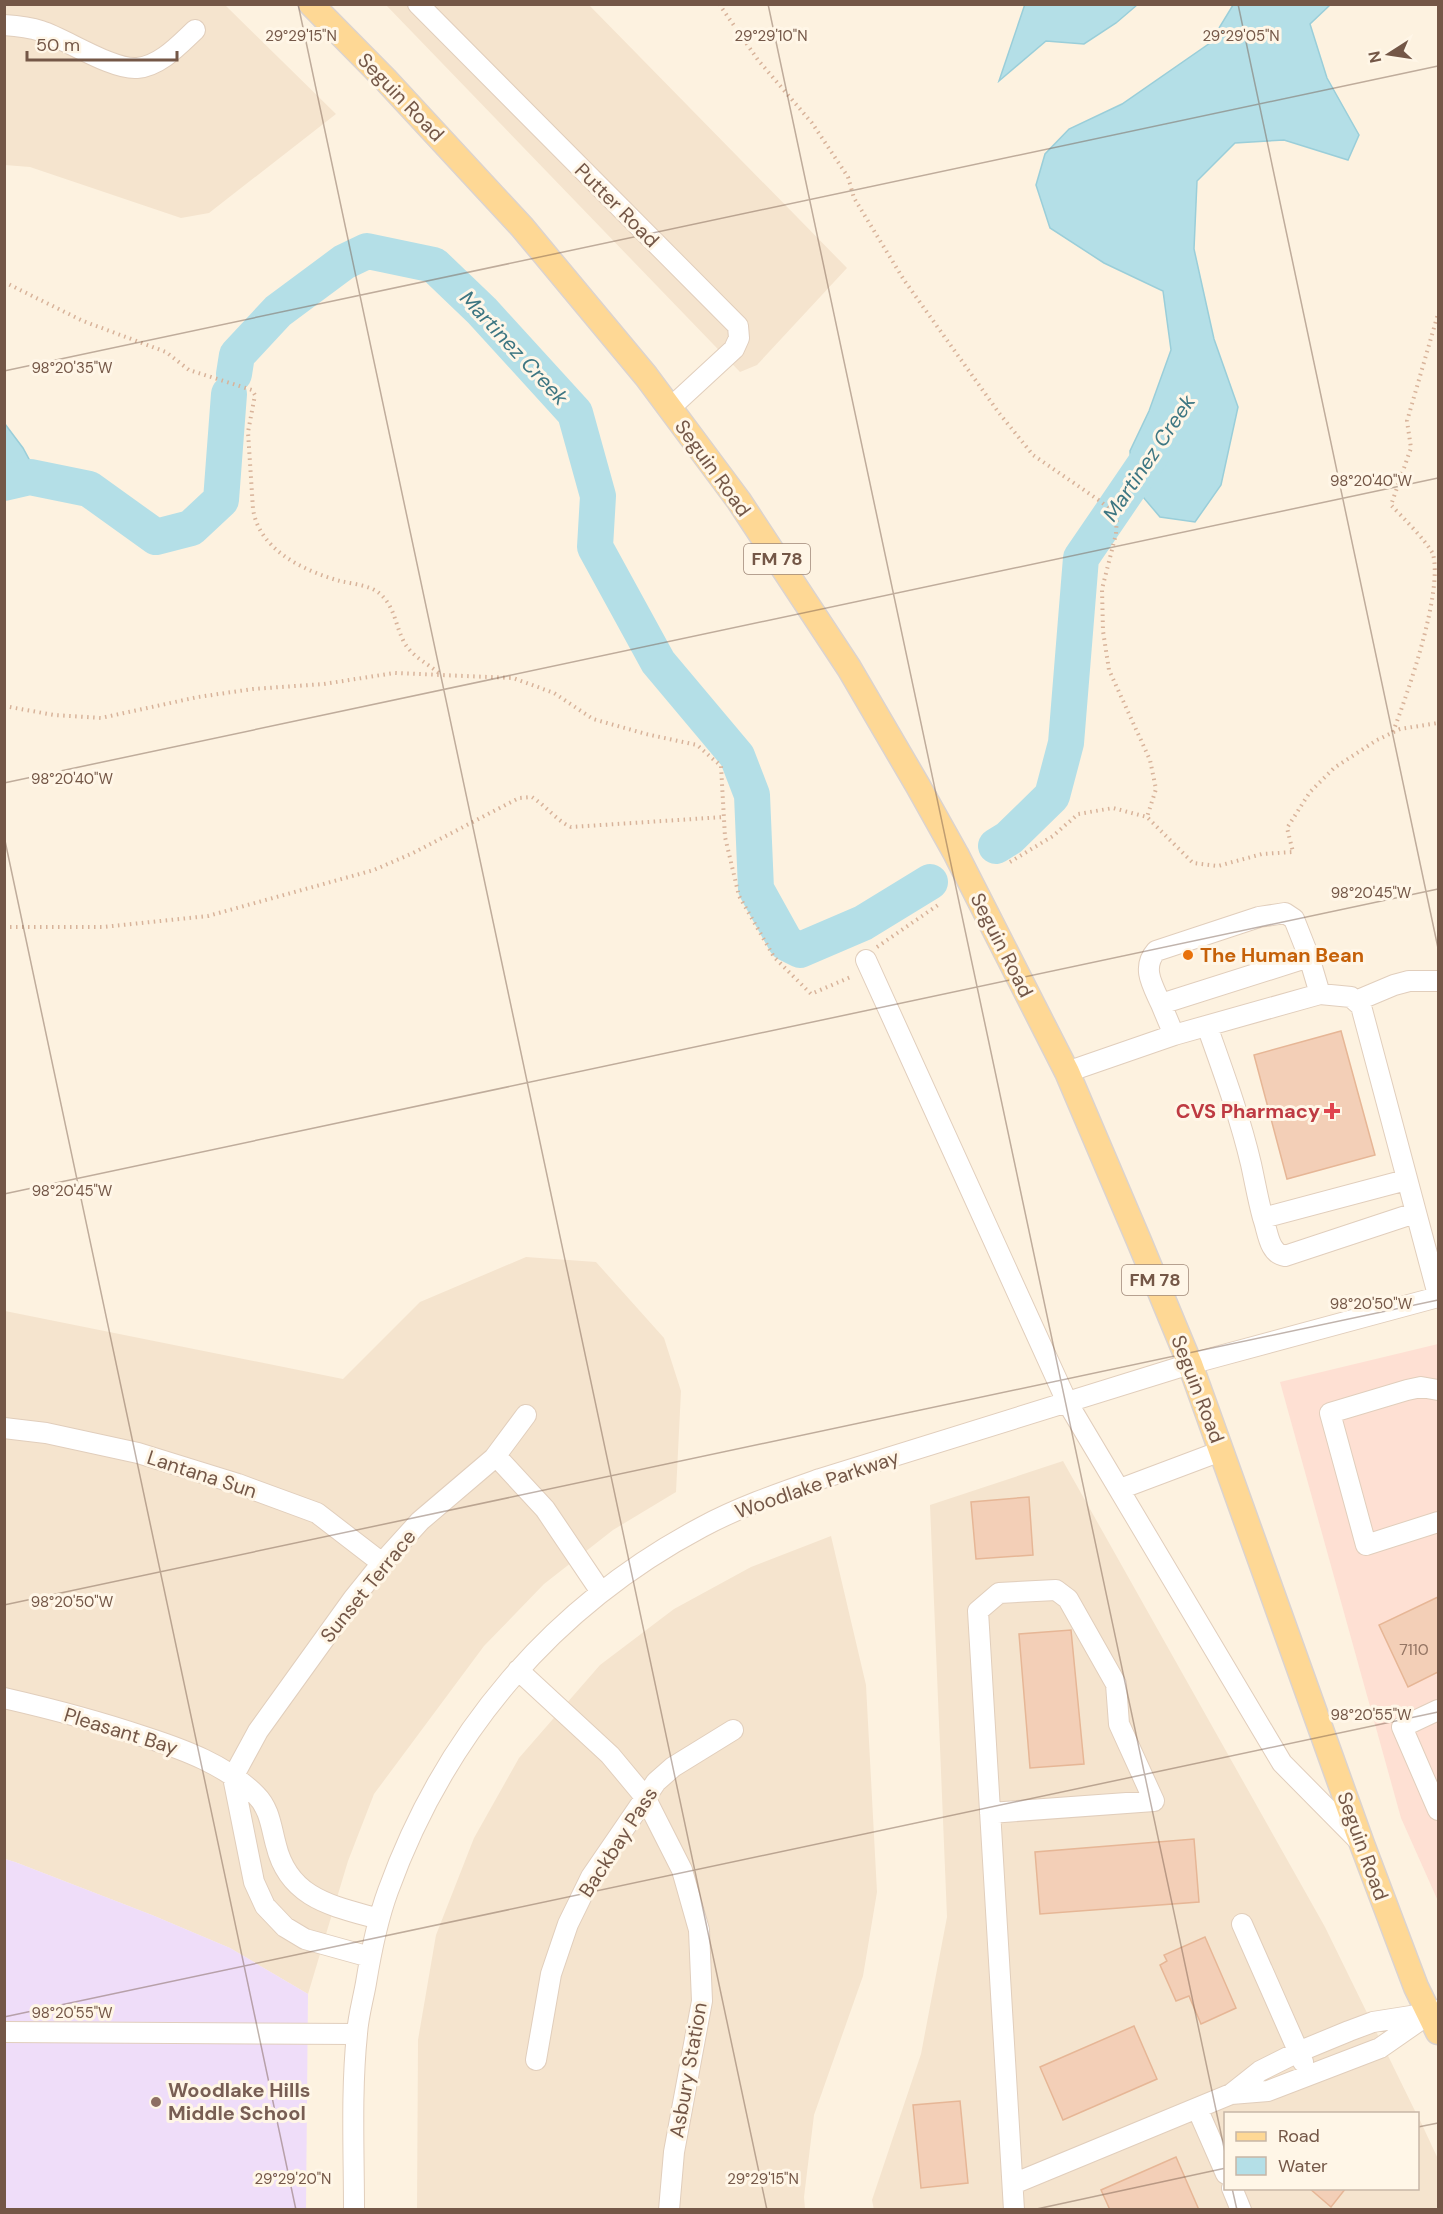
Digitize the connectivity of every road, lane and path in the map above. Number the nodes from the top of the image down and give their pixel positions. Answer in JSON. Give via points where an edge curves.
{"nodes":[{"id":1,"x":310,"y":4,"type":"edge"},
{"id":2,"x":418,"y":4,"type":"edge"},
{"id":3,"x":719,"y":4,"type":"edge"},
{"id":4,"x":4,"y":25,"type":"edge"},
{"id":5,"x":195,"y":30,"type":"dead end"},
{"id":6,"x":4,"y":282,"type":"edge"},
{"id":7,"x":1438,"y":314,"type":"edge"},
{"id":8,"x":669,"y":408,"type":"junction"},
{"id":9,"x":441,"y":675,"type":"junction"},
{"id":10,"x":4,"y":706,"type":"edge"},
{"id":11,"x":1438,"y":723,"type":"edge"},
{"id":12,"x":1393,"y":732,"type":"junction"},
{"id":13,"x":724,"y":817,"type":"junction"},
{"id":14,"x":1147,"y":817,"type":"junction"},
{"id":15,"x":1010,"y":862,"type":"dead end"},
{"id":16,"x":938,"y":905,"type":"dead end"},
{"id":17,"x":4,"y":927,"type":"edge"},
{"id":18,"x":1309,"y":957,"type":"junction"},
{"id":19,"x":866,"y":960,"type":"junction"},
{"id":20,"x":1438,"y":981,"type":"edge"},
{"id":21,"x":1320,"y":994,"type":"junction"},
{"id":22,"x":1356,"y":1001,"type":"junction"},
{"id":23,"x":1161,"y":1004,"type":"junction"},
{"id":24,"x":1207,"y":1026,"type":"junction"},
{"id":25,"x":1174,"y":1035,"type":"junction"},
{"id":26,"x":1067,"y":1072,"type":"junction"},
{"id":27,"x":1406,"y":1180,"type":"junction"},
{"id":28,"x":1415,"y":1213,"type":"junction"},
{"id":29,"x":1263,"y":1218,"type":"junction"},
{"id":30,"x":1438,"y":1296,"type":"edge"},
{"id":31,"x":1190,"y":1364,"type":"junction"},
{"id":32,"x":1438,"y":1390,"type":"edge"},
{"id":33,"x":1067,"y":1402,"type":"junction"},
{"id":34,"x":526,"y":1415,"type":"dead end"},
{"id":35,"x":4,"y":1428,"type":"edge"},
{"id":36,"x":1221,"y":1451,"type":"junction"},
{"id":37,"x":496,"y":1456,"type":"junction"},
{"id":38,"x":1120,"y":1489,"type":"junction"},
{"id":39,"x":1438,"y":1522,"type":"edge"},
{"id":40,"x":382,"y":1563,"type":"junction"},
{"id":41,"x":601,"y":1592,"type":"junction"},
{"id":42,"x":518,"y":1670,"type":"junction"},
{"id":43,"x":4,"y":1698,"type":"edge"},
{"id":44,"x":1438,"y":1710,"type":"edge"},
{"id":45,"x":733,"y":1730,"type":"dead end"},
{"id":46,"x":233,"y":1777,"type":"junction"},
{"id":47,"x":1432,"y":1777,"type":"edge"},
{"id":48,"x":645,"y":1797,"type":"junction"},
{"id":49,"x":1438,"y":1810,"type":"edge"},
{"id":50,"x":990,"y":1813,"type":"junction"},
{"id":51,"x":1362,"y":1844,"type":"junction"},
{"id":52,"x":284,"y":1867,"type":"junction"},
{"id":53,"x":254,"y":1882,"type":"junction"},
{"id":54,"x":380,"y":1919,"type":"junction"},
{"id":55,"x":1242,"y":1924,"type":"dead end"},
{"id":56,"x":370,"y":1957,"type":"junction"},
{"id":57,"x":1436,"y":2018,"type":"edge"},
{"id":58,"x":4,"y":2032,"type":"edge"},
{"id":59,"x":357,"y":2034,"type":"junction"},
{"id":60,"x":1298,"y":2052,"type":"junction"},
{"id":61,"x":536,"y":2060,"type":"dead end"},
{"id":62,"x":1309,"y":2075,"type":"junction"},
{"id":63,"x":1231,"y":2094,"type":"junction"},
{"id":64,"x":1197,"y":2108,"type":"junction"},
{"id":65,"x":1224,"y":2169,"type":"edge"},
{"id":66,"x":1012,"y":2184,"type":"junction"},
{"id":67,"x":1233,"y":2190,"type":"edge"},
{"id":68,"x":354,"y":2210,"type":"edge"},
{"id":69,"x":669,"y":2210,"type":"edge"},
{"id":70,"x":1014,"y":2210,"type":"edge"},
{"id":71,"x":1241,"y":2210,"type":"edge"}],
"edges":[{"from":1,"to":8,"type":"main road","name":"Seguin Road","number":"FM 78","via":[[386,79],[522,227]]},
{"from":2,"to":8,"type":"street","name":"Putter Road","via":[[738,326],[739,338],[734,349]]},
{"from":3,"to":14,"type":"path","via":[[758,60],[812,123],[848,177],[854,198],[904,280],[999,413],[1033,454],[1117,515],[1102,589],[1102,631],[1109,670],[1150,760],[1156,789]]},
{"from":4,"to":5,"type":"street","via":[[43,31],[121,66],[137,68],[156,62]]},
{"from":6,"to":9,"type":"path","via":[[83,321],[166,352],[189,370],[252,390],[255,395],[248,432],[253,509],[260,530],[299,567],[381,594],[396,618],[404,643],[419,661]]},
{"from":7,"to":12,"type":"path","via":[[1407,421],[1411,448],[1391,505],[1432,554],[1437,571],[1437,597],[1431,628]]},
{"from":8,"to":26,"type":"main road","name":"Seguin Road","number":"FM 78","via":[[739,501],[849,668],[956,854]]},
{"from":9,"to":10,"type":"path","via":[[394,673],[324,684],[253,689],[101,718]]},
{"from":9,"to":13,"type":"path","via":[[513,678],[554,693],[593,719],[697,745],[721,766]]},
{"from":11,"to":12,"type":"path"},
{"from":12,"to":14,"type":"path","via":[[1334,768],[1310,792],[1287,828],[1293,852],[1262,854],[1218,866],[1193,863]]},
{"from":13,"to":17,"type":"path","via":[[571,827],[561,823],[532,796],[519,798],[374,870],[208,916],[103,927]]},
{"from":13,"to":19,"type":"path","via":[[739,896],[774,957],[796,980],[811,994],[853,976]]},
{"from":14,"to":15,"type":"path","via":[[1113,808],[1078,814],[1053,836]]},
{"from":16,"to":19,"type":"path","via":[[880,944]]},
{"from":18,"to":21,"type":"street"},
{"from":18,"to":23,"type":"street"},
{"from":18,"to":23,"type":"street","via":[[1294,919],[1285,913],[1258,918],[1156,951],[1150,957],[1148,969]]},
{"from":19,"to":33,"type":"street"},
{"from":20,"to":22,"type":"street","via":[[1408,981]]},
{"from":21,"to":22,"type":"street"},
{"from":21,"to":24,"type":"street"},
{"from":22,"to":27,"type":"street","via":[[1361,1006]]},
{"from":23,"to":25,"type":"street"},
{"from":24,"to":25,"type":"street"},
{"from":24,"to":29,"type":"street","via":[[1248,1153]]},
{"from":25,"to":26,"type":"street"},
{"from":26,"to":31,"type":"main road","name":"Seguin Road","number":"FM 78"},
{"from":27,"to":28,"type":"street"},
{"from":27,"to":29,"type":"street"},
{"from":28,"to":29,"type":"street","via":[[1285,1256],[1273,1251]]},
{"from":28,"to":30,"type":"street"},
{"from":30,"to":31,"type":"street","name":"Woodlake Parkway"},
{"from":31,"to":33,"type":"street","name":"Woodlake Parkway"},
{"from":31,"to":36,"type":"main road","name":"Seguin Road","number":"FM 78"},
{"from":32,"to":39,"type":"street","via":[[1421,1387],[1330,1413],[1366,1545]]},
{"from":33,"to":38,"type":"street"},
{"from":33,"to":41,"type":"street","name":"Woodlake Parkway","via":[[760,1500],[702,1527]]},
{"from":34,"to":37,"type":"street","name":"Sunset Terrace"},
{"from":35,"to":40,"type":"street","name":"Lantana Sun","via":[[138,1453],[238,1484],[317,1513]]},
{"from":36,"to":38,"type":"street"},
{"from":36,"to":51,"type":"main road","name":"Seguin Road","number":"FM 78"},
{"from":37,"to":40,"type":"street","name":"Sunset Terrace","via":[[420,1521]]},
{"from":37,"to":41,"type":"street","via":[[545,1509]]},
{"from":38,"to":51,"type":"street","via":[[1282,1763]]},
{"from":40,"to":46,"type":"street","name":"Sunset Terrace","via":[[258,1731]]},
{"from":41,"to":42,"type":"street","name":"Woodlake Parkway","via":[[561,1625]]},
{"from":42,"to":48,"type":"street","name":"Asbury Station","via":[[610,1755]]},
{"from":42,"to":54,"type":"street","name":"Woodlake Parkway","via":[[485,1708],[428,1798],[387,1892]]},
{"from":43,"to":46,"type":"street","name":"Pleasant Bay","via":[[87,1718],[183,1750]]},
{"from":44,"to":47,"type":"street","via":[[1402,1727]]},
{"from":45,"to":48,"type":"street","name":"Backbay Pass","via":[[673,1767]]},
{"from":46,"to":52,"type":"street","name":"Pleasant Bay","via":[[268,1810]]},
{"from":46,"to":53,"type":"street"},
{"from":47,"to":49,"type":"street"},
{"from":48,"to":61,"type":"street","name":"Backbay Pass","via":[[591,1877],[568,1924],[551,1974]]},
{"from":48,"to":69,"type":"street","name":"Asbury Station","via":[[682,1870],[699,1930],[702,2001],[674,2152]]},
{"from":50,"to":50,"type":"street","via":[[978,1611],[999,1593],[1056,1590],[1068,1599],[1116,1684],[1119,1724],[1154,1801]]},
{"from":50,"to":66,"type":"street"},
{"from":51,"to":57,"type":"main road","name":"Seguin Road","number":"FM 78","via":[[1416,1987]]},
{"from":52,"to":53,"type":"street"},
{"from":52,"to":54,"type":"street","name":"Pleasant Bay","via":[[294,1882],[325,1904]]},
{"from":53,"to":56,"type":"street","via":[[265,1906],[285,1927],[305,1939]]},
{"from":54,"to":56,"type":"street","name":"Woodlake Parkway"},
{"from":55,"to":60,"type":"street"},
{"from":56,"to":59,"type":"street","name":"Woodlake Parkway"},
{"from":57,"to":60,"type":"street","via":[[1372,2022]]},
{"from":57,"to":62,"type":"street","via":[[1380,2048]]},
{"from":58,"to":59,"type":"street"},
{"from":59,"to":68,"type":"street","name":"Woodlake Parkway"},
{"from":60,"to":62,"type":"street"},
{"from":60,"to":63,"type":"street","via":[[1260,2071]]},
{"from":62,"to":63,"type":"street","via":[[1268,2091]]},
{"from":63,"to":64,"type":"street"},
{"from":64,"to":65,"type":"street"},
{"from":64,"to":66,"type":"street"},
{"from":66,"to":70,"type":"street"},
{"from":67,"to":71,"type":"street"}]}
